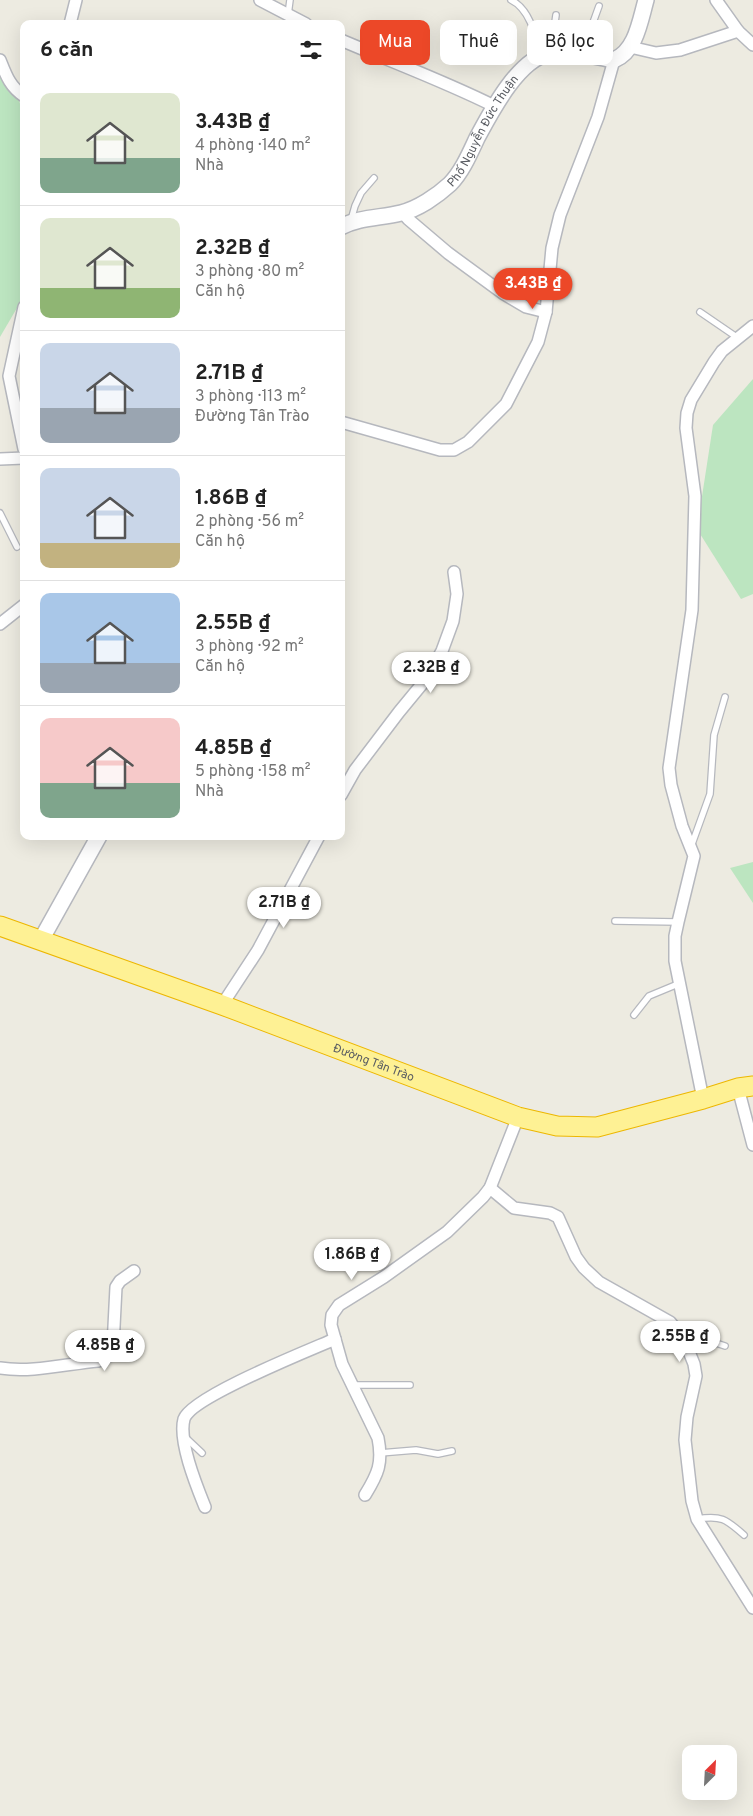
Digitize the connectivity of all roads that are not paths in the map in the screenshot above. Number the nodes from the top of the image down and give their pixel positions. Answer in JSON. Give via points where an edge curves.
{"nodes":[{"id":1,"x":76,"y":0,"type":"edge"},
{"id":2,"x":260,"y":0,"type":"edge"},
{"id":3,"x":290,"y":0,"type":"edge"},
{"id":4,"x":511,"y":0,"type":"edge"},
{"id":5,"x":646,"y":0,"type":"edge"},
{"id":6,"x":716,"y":0,"type":"edge"},
{"id":7,"x":599,"y":6,"type":"dead end"},
{"id":8,"x":556,"y":15,"type":"dead end"},
{"id":9,"x":71,"y":20,"type":"edge"},
{"id":10,"x":288,"y":20,"type":"edge"},
{"id":11,"x":528,"y":20,"type":"edge"},
{"id":12,"x":555,"y":20,"type":"edge"},
{"id":13,"x":594,"y":20,"type":"edge"},
{"id":14,"x":738,"y":31,"type":"junction"},
{"id":15,"x":345,"y":42,"type":"edge"},
{"id":16,"x":753,"y":45,"type":"edge"},
{"id":17,"x":630,"y":47,"type":"junction"},
{"id":18,"x":0,"y":60,"type":"edge"},
{"id":19,"x":614,"y":60,"type":"joint"},
{"id":20,"x":529,"y":65,"type":"edge"},
{"id":21,"x":20,"y":93,"type":"edge"},
{"id":22,"x":494,"y":106,"type":"junction"},
{"id":23,"x":374,"y":178,"type":"dead end"},
{"id":24,"x":402,"y":212,"type":"junction"},
{"id":25,"x":346,"y":224,"type":"edge"},
{"id":26,"x":546,"y":312,"type":"junction"},
{"id":27,"x":700,"y":312,"type":"dead end"},
{"id":28,"x":20,"y":325,"type":"edge"},
{"id":29,"x":753,"y":326,"type":"edge"},
{"id":30,"x":738,"y":338,"type":"junction"},
{"id":31,"x":345,"y":423,"type":"edge"},
{"id":32,"x":20,"y":430,"type":"edge"},
{"id":33,"x":20,"y":458,"type":"edge"},
{"id":34,"x":0,"y":459,"type":"edge"},
{"id":35,"x":0,"y":513,"type":"edge"},
{"id":36,"x":17,"y":547,"type":"dead end"},
{"id":37,"x":454,"y":572,"type":"dead end"},
{"id":38,"x":20,"y":608,"type":"edge"},
{"id":39,"x":0,"y":624,"type":"edge"},
{"id":40,"x":726,"y":697,"type":"dead end"},
{"id":41,"x":345,"y":788,"type":"edge"},
{"id":42,"x":97,"y":840,"type":"edge"},
{"id":43,"x":317,"y":840,"type":"edge"},
{"id":44,"x":691,"y":846,"type":"junction"},
{"id":45,"x":615,"y":921,"type":"dead end"},
{"id":46,"x":678,"y":922,"type":"junction"},
{"id":47,"x":0,"y":926,"type":"edge"},
{"id":48,"x":40,"y":940,"type":"junction"},
{"id":49,"x":678,"y":984,"type":"junction"},
{"id":50,"x":222,"y":1006,"type":"junction"},
{"id":51,"x":634,"y":1015,"type":"dead end"},
{"id":52,"x":745,"y":1087,"type":"edge"},
{"id":53,"x":702,"y":1099,"type":"junction"},
{"id":54,"x":518,"y":1117,"type":"junction"},
{"id":55,"x":753,"y":1145,"type":"edge"},
{"id":56,"x":490,"y":1188,"type":"junction"},
{"id":57,"x":134,"y":1271,"type":"dead end"},
{"id":58,"x":678,"y":1330,"type":"junction"},
{"id":59,"x":335,"y":1338,"type":"junction"},
{"id":60,"x":725,"y":1346,"type":"dead end"},
{"id":61,"x":0,"y":1368,"type":"edge"},
{"id":62,"x":351,"y":1385,"type":"junction"},
{"id":63,"x":410,"y":1385,"type":"dead end"},
{"id":64,"x":184,"y":1435,"type":"junction"},
{"id":65,"x":452,"y":1451,"type":"dead end"},
{"id":66,"x":202,"y":1453,"type":"dead end"},
{"id":67,"x":380,"y":1453,"type":"junction"},
{"id":68,"x":365,"y":1495,"type":"dead end"},
{"id":69,"x":205,"y":1508,"type":"dead end"},
{"id":70,"x":697,"y":1519,"type":"junction"},
{"id":71,"x":744,"y":1535,"type":"dead end"},
{"id":72,"x":753,"y":1608,"type":"edge"}],
"edges":[{"from":1,"to":9,"type":"street"},
{"from":2,"to":10,"type":"street"},
{"from":3,"to":10,"type":"lane"},
{"from":4,"to":11,"type":"lane","via":[[522,8]]},
{"from":5,"to":17,"type":"street"},
{"from":6,"to":14,"type":"street"},
{"from":7,"to":13,"type":"lane"},
{"from":8,"to":12,"type":"lane"},
{"from":14,"to":16,"type":"street"},
{"from":14,"to":17,"type":"street","via":[[680,50],[656,53]]},
{"from":15,"to":22,"type":"street"},
{"from":17,"to":19,"type":"street"},
{"from":18,"to":21,"type":"street","via":[[7,78]]},
{"from":19,"to":26,"type":"street","via":[[598,117],[560,215],[552,248]]},
{"from":20,"to":22,"type":"street","name":"Phố Nguyễn Đức Thuận"},
{"from":22,"to":24,"type":"street","name":"Phố Nguyễn Đức Thuận","via":[[450,183],[420,205]]},
{"from":23,"to":25,"type":"lane","via":[[361,193]]},
{"from":24,"to":25,"type":"street","name":"Phố Nguyễn Đức Thuận"},
{"from":24,"to":26,"type":"street","via":[[448,253],[504,294],[526,307]]},
{"from":26,"to":31,"type":"street","via":[[538,342],[506,404],[468,442],[454,450],[440,450]]},
{"from":27,"to":30,"type":"lane"},
{"from":28,"to":32,"type":"street","via":[[9,376]]},
{"from":29,"to":30,"type":"street"},
{"from":30,"to":44,"type":"street","via":[[714,362],[687,414],[695,496],[694,589],[669,768],[670,785]]},
{"from":33,"to":34,"type":"street"},
{"from":35,"to":36,"type":"lane"},
{"from":37,"to":41,"type":"street","via":[[457,594],[453,621],[442,651],[427,678],[355,770]]},
{"from":38,"to":39,"type":"street"},
{"from":40,"to":44,"type":"lane","via":[[714,735],[710,794]]},
{"from":42,"to":48,"type":"street"},
{"from":43,"to":50,"type":"street","via":[[258,950]]},
{"from":44,"to":46,"type":"street","via":[[693,862]]},
{"from":45,"to":46,"type":"lane"},
{"from":46,"to":49,"type":"street","via":[[675,961]]},
{"from":47,"to":48,"type":"highway","name":"Đường Tân Trào"},
{"from":48,"to":50,"type":"highway","name":"Đường Tân Trào"},
{"from":49,"to":51,"type":"lane","via":[[649,996]]},
{"from":49,"to":53,"type":"street"},
{"from":50,"to":54,"type":"highway","name":"Đường Tân Trào"},
{"from":52,"to":53,"type":"highway","name":"Đường Tân Trào"},
{"from":52,"to":55,"type":"street"},
{"from":53,"to":54,"type":"highway","name":"Đường Tân Trào","via":[[597,1127],[557,1126]]},
{"from":54,"to":56,"type":"street"},
{"from":56,"to":58,"type":"street","via":[[514,1208],[558,1217],[584,1268],[599,1282],[670,1322]]},
{"from":56,"to":59,"type":"street","via":[[447,1232],[339,1305],[332,1315]]},
{"from":57,"to":61,"type":"street","via":[[116,1287],[113,1346],[106,1358],[40,1368]]},
{"from":58,"to":60,"type":"lane"},
{"from":58,"to":70,"type":"street","via":[[694,1364],[696,1376],[685,1440]]},
{"from":59,"to":62,"type":"street"},
{"from":59,"to":64,"type":"street","via":[[205,1400],[184,1418]]},
{"from":62,"to":63,"type":"lane"},
{"from":62,"to":67,"type":"street","via":[[378,1438]]},
{"from":64,"to":66,"type":"lane"},
{"from":64,"to":69,"type":"street","via":[[192,1472]]},
{"from":65,"to":67,"type":"lane","via":[[438,1454],[416,1450]]},
{"from":67,"to":68,"type":"street","via":[[377,1474]]},
{"from":70,"to":71,"type":"lane","via":[[715,1516]]},
{"from":70,"to":72,"type":"street"}]}
